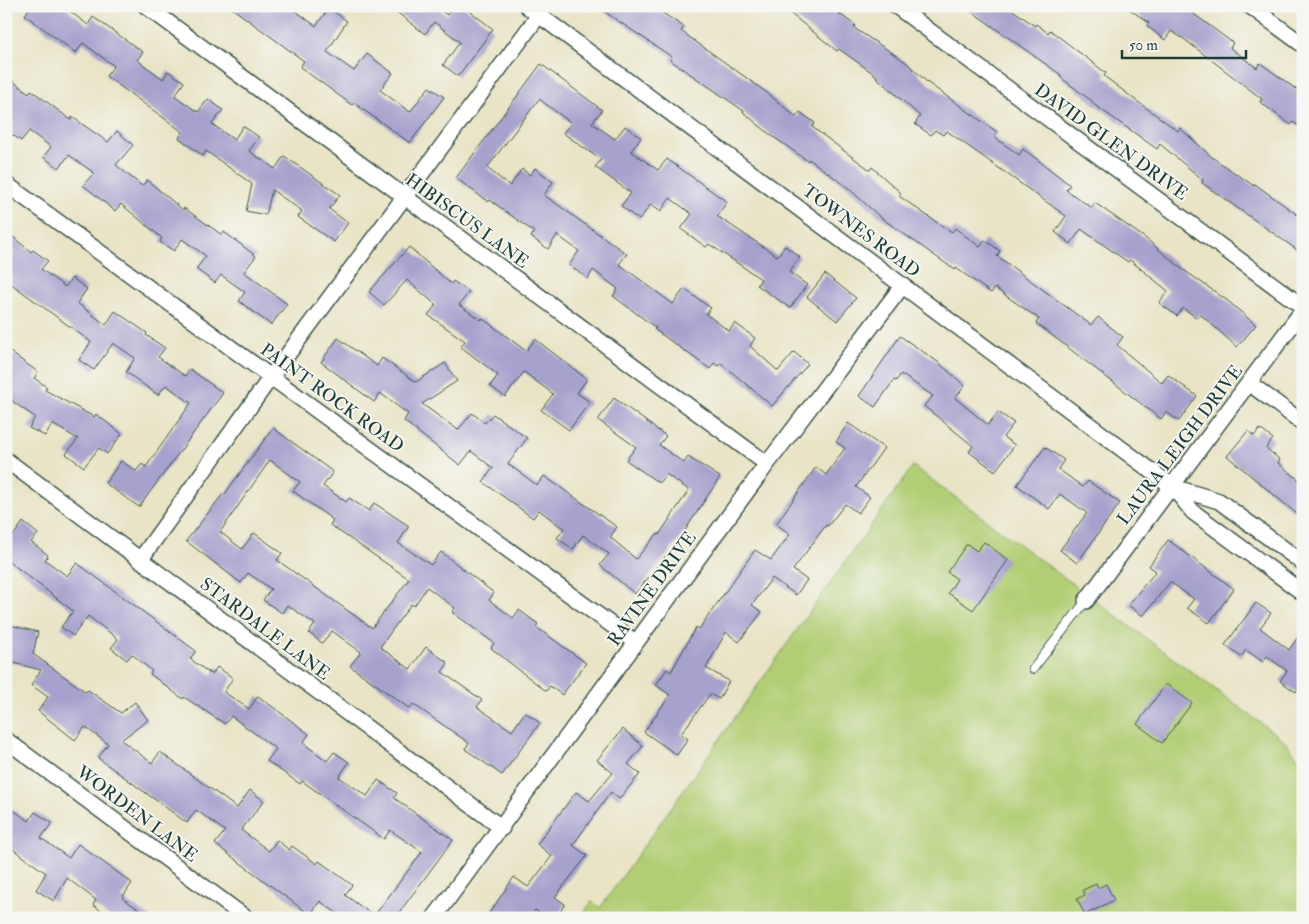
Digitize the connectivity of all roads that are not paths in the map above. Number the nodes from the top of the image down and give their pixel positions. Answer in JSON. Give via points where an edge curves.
{"nodes":[{"id":1,"x":146,"y":6,"type":"edge"},
{"id":2,"x":896,"y":6,"type":"edge"},
{"id":3,"x":1250,"y":6,"type":"edge"},
{"id":4,"x":533,"y":11,"type":"edge"},
{"id":5,"x":1303,"y":45,"type":"edge"},
{"id":6,"x":6,"y":184,"type":"edge"},
{"id":7,"x":405,"y":198,"type":"junction"},
{"id":8,"x":903,"y":286,"type":"junction"},
{"id":9,"x":1303,"y":309,"type":"edge"},
{"id":10,"x":271,"y":377,"type":"junction"},
{"id":11,"x":1249,"y":383,"type":"junction"},
{"id":12,"x":1303,"y":423,"type":"edge"},
{"id":13,"x":6,"y":460,"type":"edge"},
{"id":14,"x":767,"y":464,"type":"junction"},
{"id":15,"x":1173,"y":487,"type":"junction"},
{"id":16,"x":140,"y":560,"type":"junction"},
{"id":17,"x":1303,"y":563,"type":"edge"},
{"id":18,"x":1303,"y":593,"type":"edge"},
{"id":19,"x":1086,"y":601,"type":"joint"},
{"id":20,"x":635,"y":642,"type":"junction"},
{"id":21,"x":1033,"y":669,"type":"dead end"},
{"id":22,"x":6,"y":740,"type":"edge"},
{"id":23,"x":502,"y":828,"type":"junction"},
{"id":24,"x":246,"y":918,"type":"edge"},
{"id":25,"x":434,"y":918,"type":"edge"}],
"edges":[{"from":1,"to":7,"type":"street","name":"HIBISCUS LANE"},
{"from":2,"to":9,"type":"street","name":"DAVID GLEN DRIVE"},
{"from":3,"to":5,"type":"street"},
{"from":4,"to":7,"type":"street"},
{"from":4,"to":8,"type":"street","name":"TOWNES ROAD"},
{"from":6,"to":10,"type":"street","name":"PAINT ROCK ROAD"},
{"from":7,"to":10,"type":"street"},
{"from":7,"to":14,"type":"street","name":"HIBISCUS LANE"},
{"from":8,"to":14,"type":"street","name":"RAVINE DRIVE"},
{"from":8,"to":15,"type":"street","name":"TOWNES ROAD"},
{"from":9,"to":11,"type":"street","name":"LAURA LEIGH DRIVE"},
{"from":10,"to":16,"type":"street"},
{"from":10,"to":20,"type":"street","name":"PAINT ROCK ROAD"},
{"from":11,"to":12,"type":"street"},
{"from":11,"to":15,"type":"street","name":"LAURA LEIGH DRIVE"},
{"from":13,"to":16,"type":"street","name":"STARDALE LANE"},
{"from":14,"to":20,"type":"street","name":"RAVINE DRIVE"},
{"from":15,"to":17,"type":"street","name":"TOWNES ROAD","via":[[1219,502]]},
{"from":15,"to":18,"type":"street","name":"TOWNES ROAD","via":[[1193,512]]},
{"from":15,"to":19,"type":"street","name":"LAURA LEIGH DRIVE"},
{"from":16,"to":23,"type":"street","name":"STARDALE LANE"},
{"from":19,"to":21,"type":"lane"},
{"from":20,"to":23,"type":"street","name":"RAVINE DRIVE"},
{"from":22,"to":24,"type":"street","name":"WORDEN LANE"},
{"from":23,"to":25,"type":"street","name":"RAVINE DRIVE"}]}
